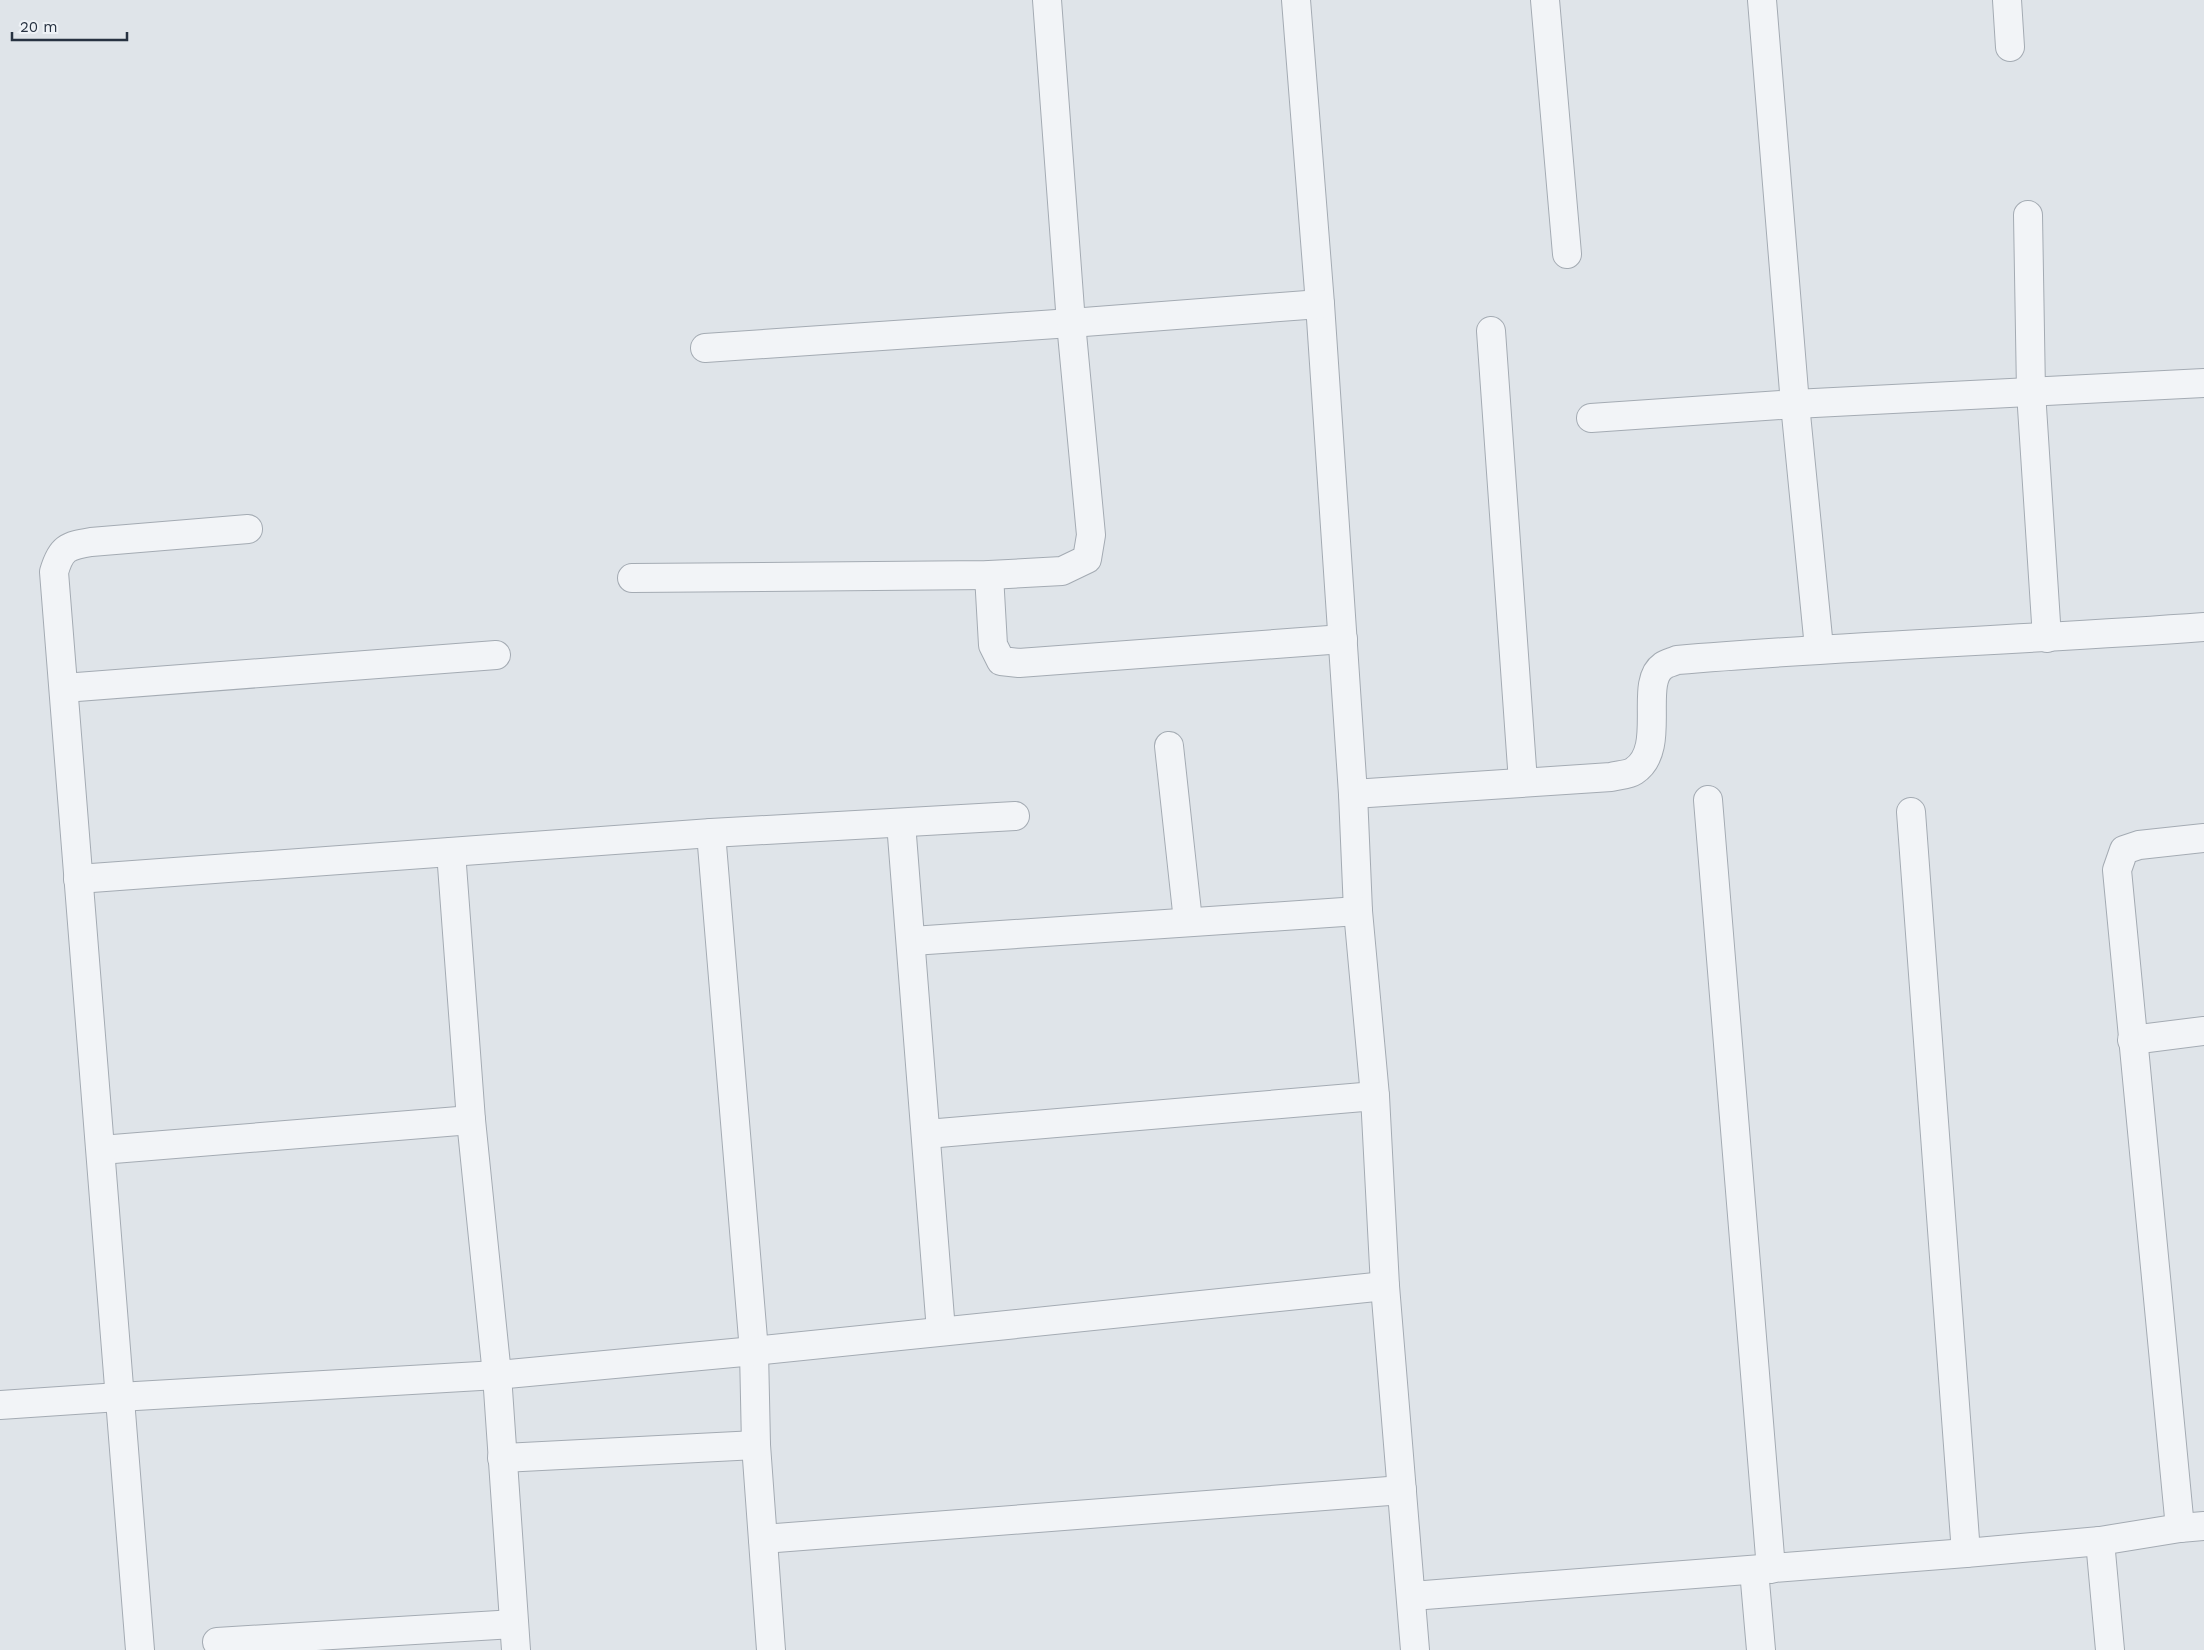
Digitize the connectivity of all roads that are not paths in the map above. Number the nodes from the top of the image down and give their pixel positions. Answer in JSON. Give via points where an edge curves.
{"nodes":[{"id":1,"x":1047,"y":0,"type":"edge"},
{"id":2,"x":1296,"y":0,"type":"edge"},
{"id":3,"x":1545,"y":0,"type":"edge"},
{"id":4,"x":1762,"y":0,"type":"edge"},
{"id":5,"x":2007,"y":0,"type":"edge"},
{"id":6,"x":2010,"y":47,"type":"dead end"},
{"id":7,"x":2028,"y":215,"type":"dead end"},
{"id":8,"x":1567,"y":254,"type":"dead end"},
{"id":9,"x":1320,"y":304,"type":"junction"},
{"id":10,"x":1071,"y":323,"type":"junction"},
{"id":11,"x":1491,"y":331,"type":"dead end"},
{"id":12,"x":705,"y":348,"type":"dead end"},
{"id":13,"x":2204,"y":383,"type":"edge"},
{"id":14,"x":2031,"y":392,"type":"junction"},
{"id":15,"x":1795,"y":404,"type":"junction"},
{"id":16,"x":1591,"y":418,"type":"dead end"},
{"id":17,"x":248,"y":529,"type":"dead end"},
{"id":18,"x":989,"y":575,"type":"junction"},
{"id":19,"x":632,"y":578,"type":"dead end"},
{"id":20,"x":2204,"y":627,"type":"edge"},
{"id":21,"x":1343,"y":638,"type":"junction"},
{"id":22,"x":2047,"y":638,"type":"junction"},
{"id":23,"x":1819,"y":648,"type":"junction"},
{"id":24,"x":496,"y":655,"type":"dead end"},
{"id":25,"x":64,"y":688,"type":"junction"},
{"id":26,"x":1169,"y":746,"type":"dead end"},
{"id":27,"x":1523,"y":782,"type":"junction"},
{"id":28,"x":1354,"y":794,"type":"junction"},
{"id":29,"x":1708,"y":800,"type":"dead end"},
{"id":30,"x":1911,"y":812,"type":"dead end"},
{"id":31,"x":1016,"y":816,"type":"dead end"},
{"id":32,"x":901,"y":823,"type":"junction"},
{"id":33,"x":711,"y":833,"type":"junction"},
{"id":34,"x":2204,"y":838,"type":"edge"},
{"id":35,"x":451,"y":852,"type":"junction"},
{"id":36,"x":78,"y":879,"type":"junction"},
{"id":37,"x":1358,"y":911,"type":"junction"},
{"id":38,"x":1188,"y":921,"type":"junction"},
{"id":39,"x":912,"y":941,"type":"junction"},
{"id":40,"x":2204,"y":1031,"type":"edge"},
{"id":41,"x":2132,"y":1040,"type":"junction"},
{"id":42,"x":1375,"y":1096,"type":"junction"},
{"id":43,"x":471,"y":1120,"type":"junction"},
{"id":44,"x":927,"y":1134,"type":"junction"},
{"id":45,"x":101,"y":1150,"type":"junction"},
{"id":46,"x":1385,"y":1286,"type":"junction"},
{"id":47,"x":941,"y":1331,"type":"junction"},
{"id":48,"x":754,"y":1351,"type":"junction"},
{"id":49,"x":497,"y":1375,"type":"junction"},
{"id":50,"x":119,"y":1396,"type":"junction"},
{"id":51,"x":0,"y":1405,"type":"edge"},
{"id":52,"x":756,"y":1445,"type":"junction"},
{"id":53,"x":502,"y":1458,"type":"junction"},
{"id":54,"x":1402,"y":1490,"type":"junction"},
{"id":55,"x":2192,"y":1527,"type":"edge"},
{"id":56,"x":762,"y":1539,"type":"junction"},
{"id":57,"x":2100,"y":1541,"type":"junction"},
{"id":58,"x":1966,"y":1553,"type":"junction"},
{"id":59,"x":1763,"y":1570,"type":"junction"},
{"id":60,"x":1412,"y":1596,"type":"junction"},
{"id":61,"x":515,"y":1637,"type":"edge"},
{"id":62,"x":216,"y":1642,"type":"dead end"},
{"id":63,"x":140,"y":1650,"type":"edge"},
{"id":64,"x":771,"y":1650,"type":"edge"},
{"id":65,"x":1415,"y":1650,"type":"edge"},
{"id":66,"x":1761,"y":1650,"type":"edge"},
{"id":67,"x":2110,"y":1650,"type":"edge"}],
"edges":[{"from":1,"to":10,"type":"street"},
{"from":2,"to":9,"type":"street"},
{"from":3,"to":8,"type":"street"},
{"from":4,"to":15,"type":"street"},
{"from":5,"to":6,"type":"street"},
{"from":7,"to":14,"type":"street"},
{"from":9,"to":10,"type":"street"},
{"from":9,"to":21,"type":"street"},
{"from":10,"to":12,"type":"street"},
{"from":10,"to":18,"type":"street","via":[[1092,535],[1087,559],[1062,571]]},
{"from":11,"to":27,"type":"street"},
{"from":13,"to":14,"type":"street"},
{"from":14,"to":15,"type":"street"},
{"from":14,"to":22,"type":"street"},
{"from":15,"to":16,"type":"street"},
{"from":15,"to":23,"type":"street"},
{"from":17,"to":25,"type":"street","via":[[91,542],[70,546],[59,555],[54,572]]},
{"from":18,"to":19,"type":"street"},
{"from":18,"to":21,"type":"street","via":[[993,645],[1001,661],[1019,663]]},
{"from":20,"to":22,"type":"street"},
{"from":21,"to":28,"type":"street"},
{"from":22,"to":23,"type":"street"},
{"from":23,"to":27,"type":"street","via":[[1677,660],[1662,666],[1654,679],[1651,741],[1645,761],[1632,772],[1611,777]]},
{"from":24,"to":25,"type":"street"},
{"from":25,"to":36,"type":"street"},
{"from":26,"to":38,"type":"street"},
{"from":27,"to":28,"type":"street"},
{"from":28,"to":37,"type":"street"},
{"from":29,"to":59,"type":"street"},
{"from":30,"to":58,"type":"street"},
{"from":31,"to":32,"type":"street"},
{"from":32,"to":33,"type":"street"},
{"from":32,"to":39,"type":"street"},
{"from":33,"to":35,"type":"street"},
{"from":33,"to":48,"type":"street"},
{"from":34,"to":41,"type":"street","via":[[2139,845],[2124,850],[2117,870]]},
{"from":35,"to":36,"type":"street"},
{"from":35,"to":43,"type":"street"},
{"from":36,"to":45,"type":"street"},
{"from":37,"to":38,"type":"street"},
{"from":37,"to":42,"type":"street"},
{"from":38,"to":39,"type":"street"},
{"from":39,"to":44,"type":"street"},
{"from":40,"to":41,"type":"street"},
{"from":41,"to":55,"type":"street"},
{"from":42,"to":44,"type":"street"},
{"from":42,"to":46,"type":"street"},
{"from":43,"to":45,"type":"street"},
{"from":43,"to":49,"type":"street"},
{"from":44,"to":47,"type":"street"},
{"from":45,"to":50,"type":"street"},
{"from":46,"to":47,"type":"street"},
{"from":46,"to":54,"type":"street"},
{"from":47,"to":48,"type":"street"},
{"from":48,"to":49,"type":"street"},
{"from":48,"to":52,"type":"street"},
{"from":49,"to":50,"type":"street"},
{"from":49,"to":53,"type":"street"},
{"from":50,"to":51,"type":"street"},
{"from":50,"to":63,"type":"street"},
{"from":52,"to":53,"type":"street"},
{"from":52,"to":56,"type":"street"},
{"from":53,"to":61,"type":"street"},
{"from":54,"to":56,"type":"street"},
{"from":54,"to":60,"type":"street"},
{"from":55,"to":57,"type":"street"},
{"from":56,"to":64,"type":"street"},
{"from":57,"to":58,"type":"street"},
{"from":57,"to":67,"type":"street"},
{"from":58,"to":59,"type":"street"},
{"from":59,"to":60,"type":"street"},
{"from":59,"to":66,"type":"street"},
{"from":60,"to":65,"type":"street"},
{"from":61,"to":62,"type":"street"}]}
